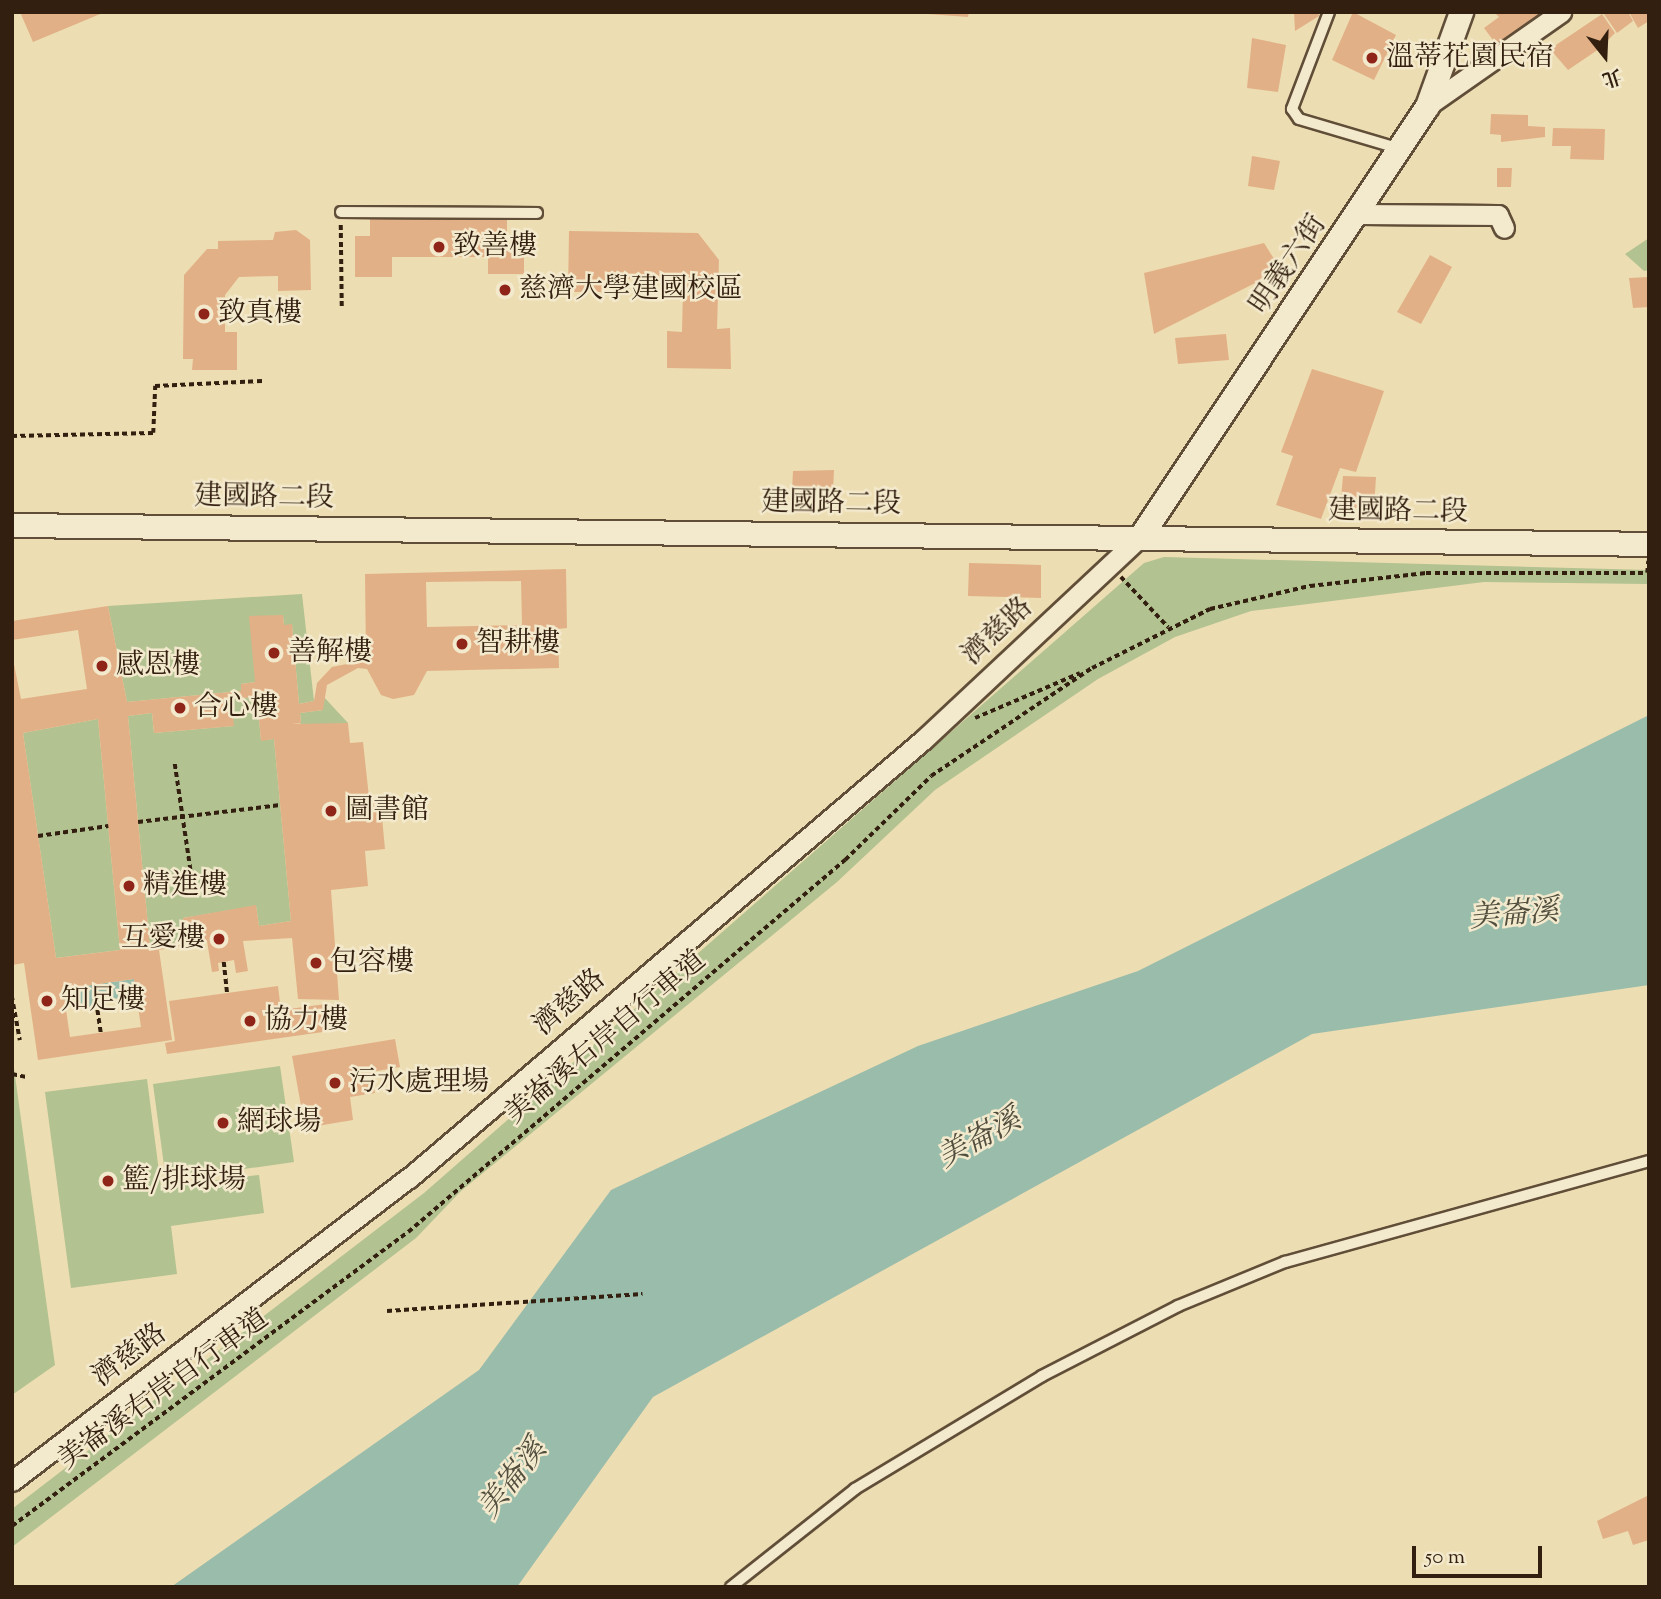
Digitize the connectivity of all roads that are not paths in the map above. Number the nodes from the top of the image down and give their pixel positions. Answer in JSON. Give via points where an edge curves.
{"nodes":[{"id":1,"x":1329,"y":12,"type":"edge"},
{"id":2,"x":1461,"y":12,"type":"edge"},
{"id":3,"x":1561,"y":12,"type":"edge"},
{"id":4,"x":1427,"y":106,"type":"junction"},
{"id":5,"x":1400,"y":149,"type":"junction"},
{"id":6,"x":341,"y":212,"type":"road end"},
{"id":7,"x":537,"y":213,"type":"dead end"},
{"id":8,"x":1359,"y":214,"type":"junction"},
{"id":9,"x":1504,"y":228,"type":"dead end"},
{"id":10,"x":12,"y":525,"type":"edge"},
{"id":11,"x":1140,"y":537,"type":"junction"},
{"id":12,"x":1649,"y":544,"type":"edge"},
{"id":13,"x":1649,"y":1161,"type":"edge"},
{"id":14,"x":12,"y":1481,"type":"edge"},
{"id":15,"x":731,"y":1587,"type":"edge"}],
"edges":[{"from":1,"to":5,"type":"lane","via":[[1292,109],[1299,118]]},
{"from":2,"to":4,"type":"street","name":"明義六街"},
{"from":3,"to":4,"type":"street"},
{"from":4,"to":5,"type":"street","name":"明義六街"},
{"from":5,"to":8,"type":"street","name":"明義六街"},
{"from":6,"to":7,"type":"lane"},
{"from":8,"to":9,"type":"street","via":[[1498,215]]},
{"from":8,"to":11,"type":"street","name":"明義六街"},
{"from":10,"to":11,"type":"street","name":"建國路二段"},
{"from":11,"to":12,"type":"street","name":"建國路二段"},
{"from":11,"to":14,"type":"street","name":"濟慈路","via":[[949,716],[409,1178]]},
{"from":13,"to":15,"type":"lane","via":[[1285,1262],[1178,1306],[1042,1376],[855,1489]]}]}
